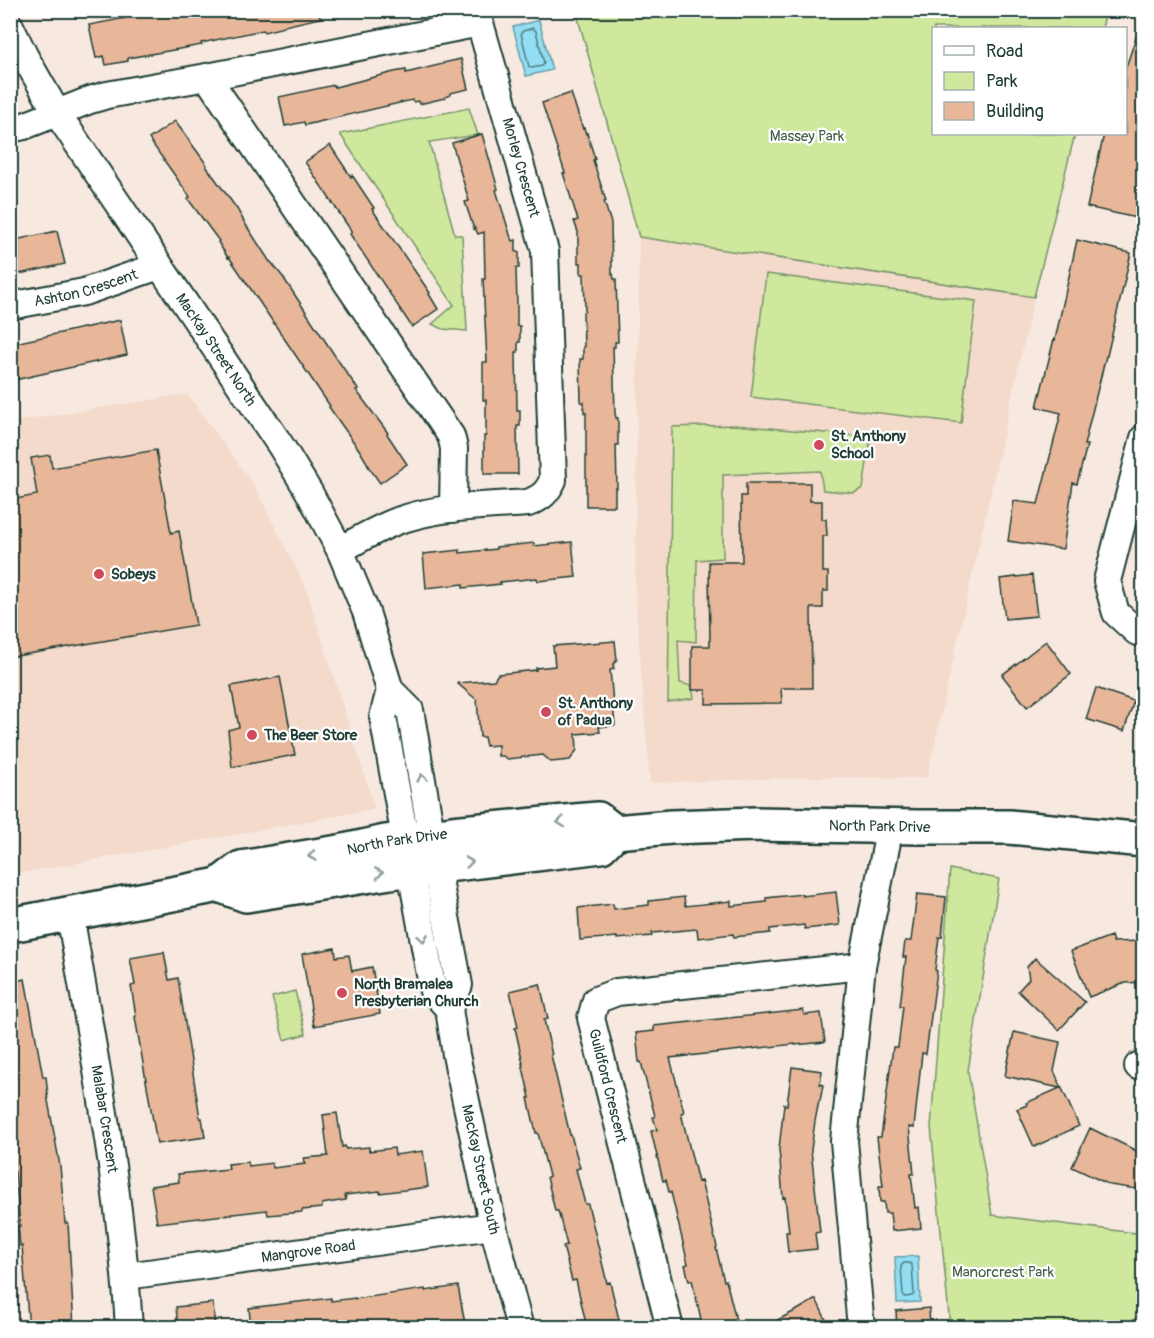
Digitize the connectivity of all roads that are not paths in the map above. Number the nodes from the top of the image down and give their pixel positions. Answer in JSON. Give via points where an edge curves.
{"nodes":[{"id":1,"x":10,"y":26,"type":"edge"},
{"id":2,"x":207,"y":77,"type":"junction"},
{"id":3,"x":57,"y":113,"type":"junction"},
{"id":4,"x":10,"y":129,"type":"edge"},
{"id":5,"x":159,"y":266,"type":"junction"},
{"id":6,"x":10,"y":306,"type":"edge"},
{"id":7,"x":1143,"y":438,"type":"edge"},
{"id":8,"x":453,"y":509,"type":"junction"},
{"id":9,"x":340,"y":550,"type":"junction"},
{"id":10,"x":1143,"y":633,"type":"edge"},
{"id":11,"x":890,"y":826,"type":"junction"},
{"id":12,"x":1143,"y":840,"type":"edge"},
{"id":13,"x":421,"y":853,"type":"junction"},
{"id":14,"x":70,"y":914,"type":"junction"},
{"id":15,"x":10,"y":925,"type":"edge"},
{"id":16,"x":862,"y":966,"type":"junction"},
{"id":17,"x":493,"y":1226,"type":"junction"},
{"id":18,"x":126,"y":1276,"type":"junction"},
{"id":19,"x":129,"y":1328,"type":"edge"},
{"id":20,"x":520,"y":1328,"type":"edge"},
{"id":21,"x":670,"y":1328,"type":"edge"},
{"id":22,"x":861,"y":1328,"type":"edge"}],
"edges":[{"from":1,"to":3,"type":"street","name":"MacKay Street North"},
{"from":2,"to":3,"type":"street","name":"Morley Crescent","via":[[107,95]]},
{"from":2,"to":8,"type":"street","via":[[451,436]]},
{"from":2,"to":8,"type":"street","name":"Morley Crescent","via":[[480,23],[545,251],[553,480],[548,492],[528,504]]},
{"from":3,"to":4,"type":"street"},
{"from":3,"to":5,"type":"street","name":"MacKay Street North"},
{"from":5,"to":6,"type":"street","name":"Ashton Crescent","via":[[84,292]]},
{"from":5,"to":9,"type":"street","name":"MacKay Street North","via":[[281,446]]},
{"from":7,"to":10,"type":"street","via":[[1107,581],[1116,613]]},
{"from":8,"to":9,"type":"street","name":"Morley Crescent","via":[[400,520]]},
{"from":9,"to":13,"type":"street","name":"MacKay Street North","via":[[366,612],[390,690],[410,710]]},
{"from":11,"to":12,"type":"main road","name":"North Park Drive","via":[[1009,827]]},
{"from":11,"to":13,"type":"main road","name":"North Park Drive","via":[[756,825],[615,832],[598,819],[575,820]]},
{"from":11,"to":16,"type":"street"},
{"from":13,"to":14,"type":"main road","name":"North Park Drive","via":[[241,868],[219,885]]},
{"from":13,"to":17,"type":"street","name":"MacKay Street South","via":[[433,991],[449,1009]]},
{"from":14,"to":15,"type":"main road","name":"North Park Drive"},
{"from":14,"to":18,"type":"street","name":"Malabar Crescent","via":[[111,1159]]},
{"from":16,"to":21,"type":"street","name":"Guildford Crescent","via":[[617,992],[596,1000],[591,1018]]},
{"from":16,"to":22,"type":"street","via":[[844,1142]]},
{"from":17,"to":18,"type":"street","name":"Mangrove Road"},
{"from":17,"to":20,"type":"street","name":"MacKay Street South"},
{"from":18,"to":19,"type":"street","name":"Malabar Crescent"}]}
